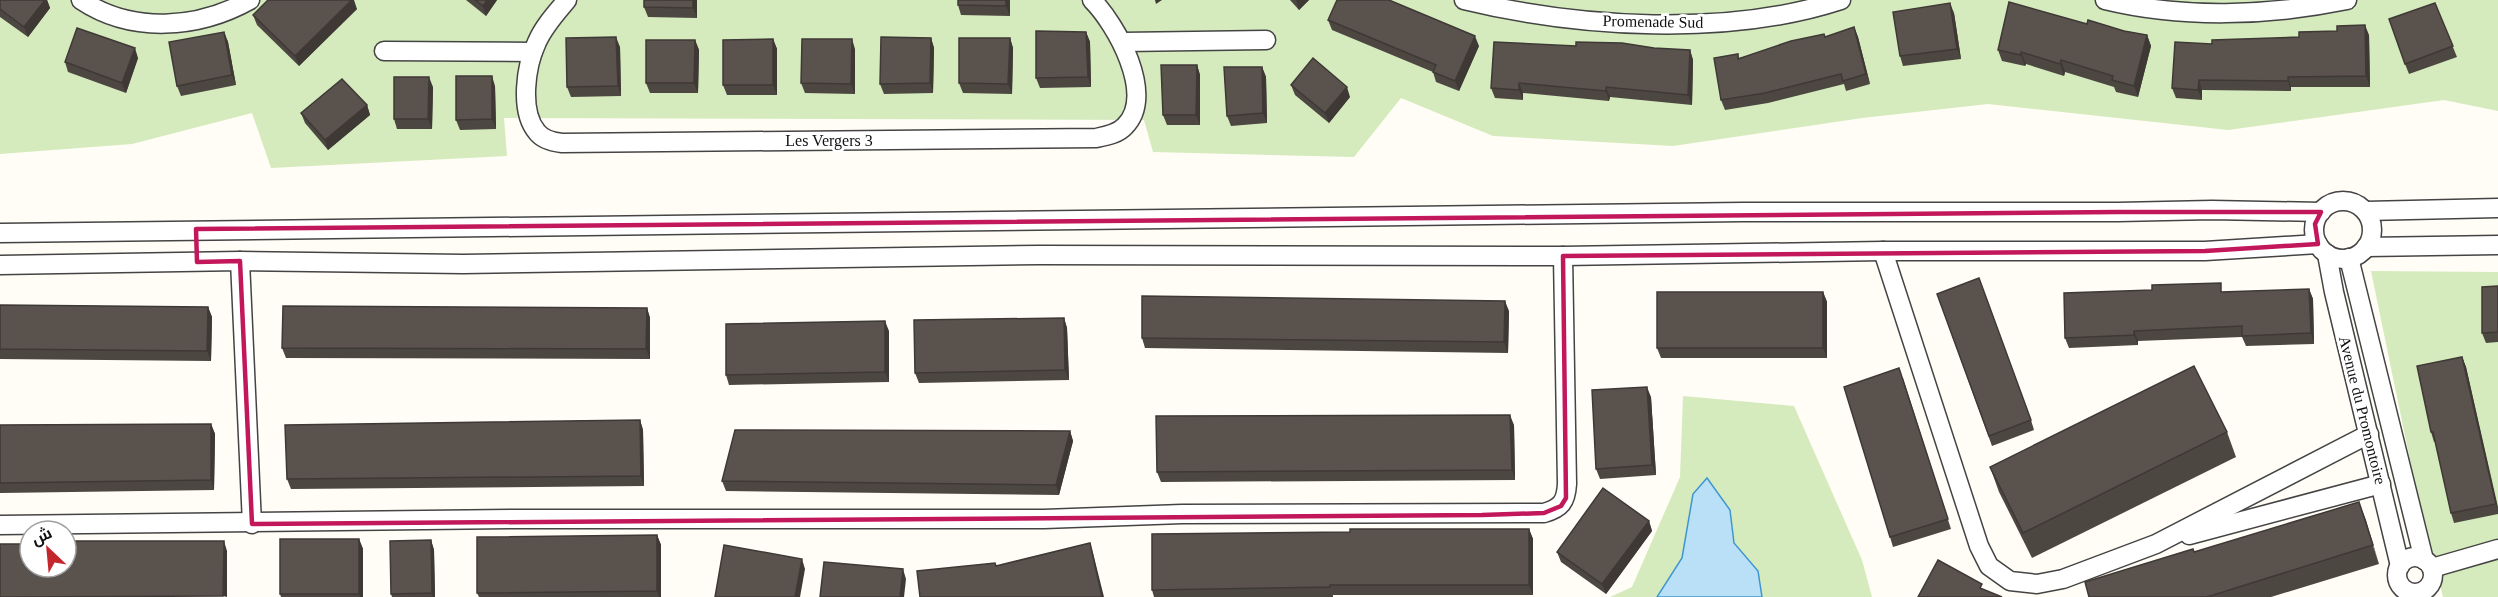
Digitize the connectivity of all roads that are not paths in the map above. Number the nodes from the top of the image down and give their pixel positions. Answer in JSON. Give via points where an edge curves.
{"nodes":[{"id":1,"x":81,"y":0,"type":"edge"},
{"id":2,"x":250,"y":0,"type":"edge"},
{"id":3,"x":567,"y":0,"type":"edge"},
{"id":4,"x":1092,"y":0,"type":"edge"},
{"id":5,"x":1464,"y":0,"type":"edge"},
{"id":6,"x":1841,"y":0,"type":"edge"},
{"id":7,"x":2105,"y":0,"type":"edge"},
{"id":8,"x":2347,"y":0,"type":"edge"},
{"id":9,"x":1266,"y":40,"type":"dead end"},
{"id":10,"x":1123,"y":42,"type":"junction"},
{"id":11,"x":384,"y":51,"type":"dead end"},
{"id":12,"x":533,"y":52,"type":"junction"},
{"id":13,"x":2498,"y":208,"type":"edge"},
{"id":14,"x":2366,"y":211,"type":"junction"},
{"id":15,"x":2321,"y":212,"type":"junction"},
{"id":16,"x":196,"y":229,"type":"junction"},
{"id":17,"x":0,"y":233,"type":"edge"},
{"id":18,"x":2498,"y":245,"type":"edge"},
{"id":19,"x":2366,"y":248,"type":"junction"},
{"id":20,"x":2323,"y":249,"type":"junction"},
{"id":21,"x":1883,"y":251,"type":"junction"},
{"id":22,"x":1563,"y":256,"type":"junction"},
{"id":23,"x":2349,"y":258,"type":"junction"},
{"id":24,"x":240,"y":261,"type":"junction"},
{"id":25,"x":196,"y":262,"type":"junction"},
{"id":26,"x":0,"y":265,"type":"edge"},
{"id":27,"x":2369,"y":434,"type":"junction"},
{"id":28,"x":2381,"y":484,"type":"junction"},
{"id":29,"x":252,"y":524,"type":"junction"},
{"id":30,"x":0,"y":525,"type":"edge"},
{"id":31,"x":2156,"y":544,"type":"junction"},
{"id":32,"x":2498,"y":549,"type":"edge"},
{"id":33,"x":2428,"y":564,"type":"junction"},
{"id":34,"x":2400,"y":566,"type":"junction"},
{"id":35,"x":2041,"y":590,"type":"edge"},
{"id":36,"x":2427,"y":593,"type":"edge"},
{"id":37,"x":2406,"y":594,"type":"edge"}],
"edges":[{"from":1,"to":2,"type":"street","via":[[119,19],[162,24],[219,15]]},
{"from":3,"to":12,"type":"street","name":"Les Vergers 3","via":[[545,28]]},
{"from":4,"to":10,"type":"street","name":"Les Vergers 3"},
{"from":5,"to":6,"type":"street","name":"Promenade Sud","via":[[1554,17],[1684,24],[1770,17]]},
{"from":7,"to":8,"type":"street","via":[[2147,9],[2211,14]]},
{"from":9,"to":10,"type":"street"},
{"from":10,"to":12,"type":"street","name":"Les Vergers 3","via":[[1133,72],[1133,112],[1124,128],[1096,138],[562,143],[543,137],[529,116],[527,92]]},
{"from":11,"to":12,"type":"street"},
{"from":13,"to":14,"type":"street"},
{"from":14,"to":15,"type":"street","via":[[2347,201],[2332,203]]},
{"from":14,"to":19,"type":"street","via":[[2372,230]]},
{"from":15,"to":16,"type":"street","via":[[1743,212]]},
{"from":15,"to":20,"type":"street","via":[[2315,224]]},
{"from":16,"to":17,"type":"street"},
{"from":16,"to":25,"type":"street"},
{"from":18,"to":19,"type":"street"},
{"from":19,"to":23,"type":"street"},
{"from":20,"to":21,"type":"street"},
{"from":20,"to":23,"type":"street"},
{"from":20,"to":27,"type":"street","name":"Avenue du Promontoire"},
{"from":21,"to":22,"type":"street"},
{"from":21,"to":35,"type":"street","via":[[1983,557],[1996,574]]},
{"from":22,"to":24,"type":"street","via":[[1027,255],[463,264]]},
{"from":22,"to":29,"type":"street","via":[[1566,498],[1561,506],[1544,513]]},
{"from":23,"to":33,"type":"street","name":"Avenue du Promontoire"},
{"from":24,"to":25,"type":"street"},
{"from":24,"to":29,"type":"street"},
{"from":25,"to":26,"type":"street"},
{"from":27,"to":28,"type":"street","name":"Avenue du Promontoire"},
{"from":27,"to":31,"type":"street"},
{"from":28,"to":31,"type":"street"},
{"from":28,"to":34,"type":"street","name":"Avenue du Promontoire"},
{"from":29,"to":30,"type":"street"},
{"from":31,"to":35,"type":"street"},
{"from":32,"to":33,"type":"street"},
{"from":33,"to":34,"type":"street","via":[[2414,558]]},
{"from":33,"to":36,"type":"street","via":[[2433,579]]},
{"from":34,"to":37,"type":"street","via":[[2398,582]]},
{"from":36,"to":37,"type":"street"}]}
